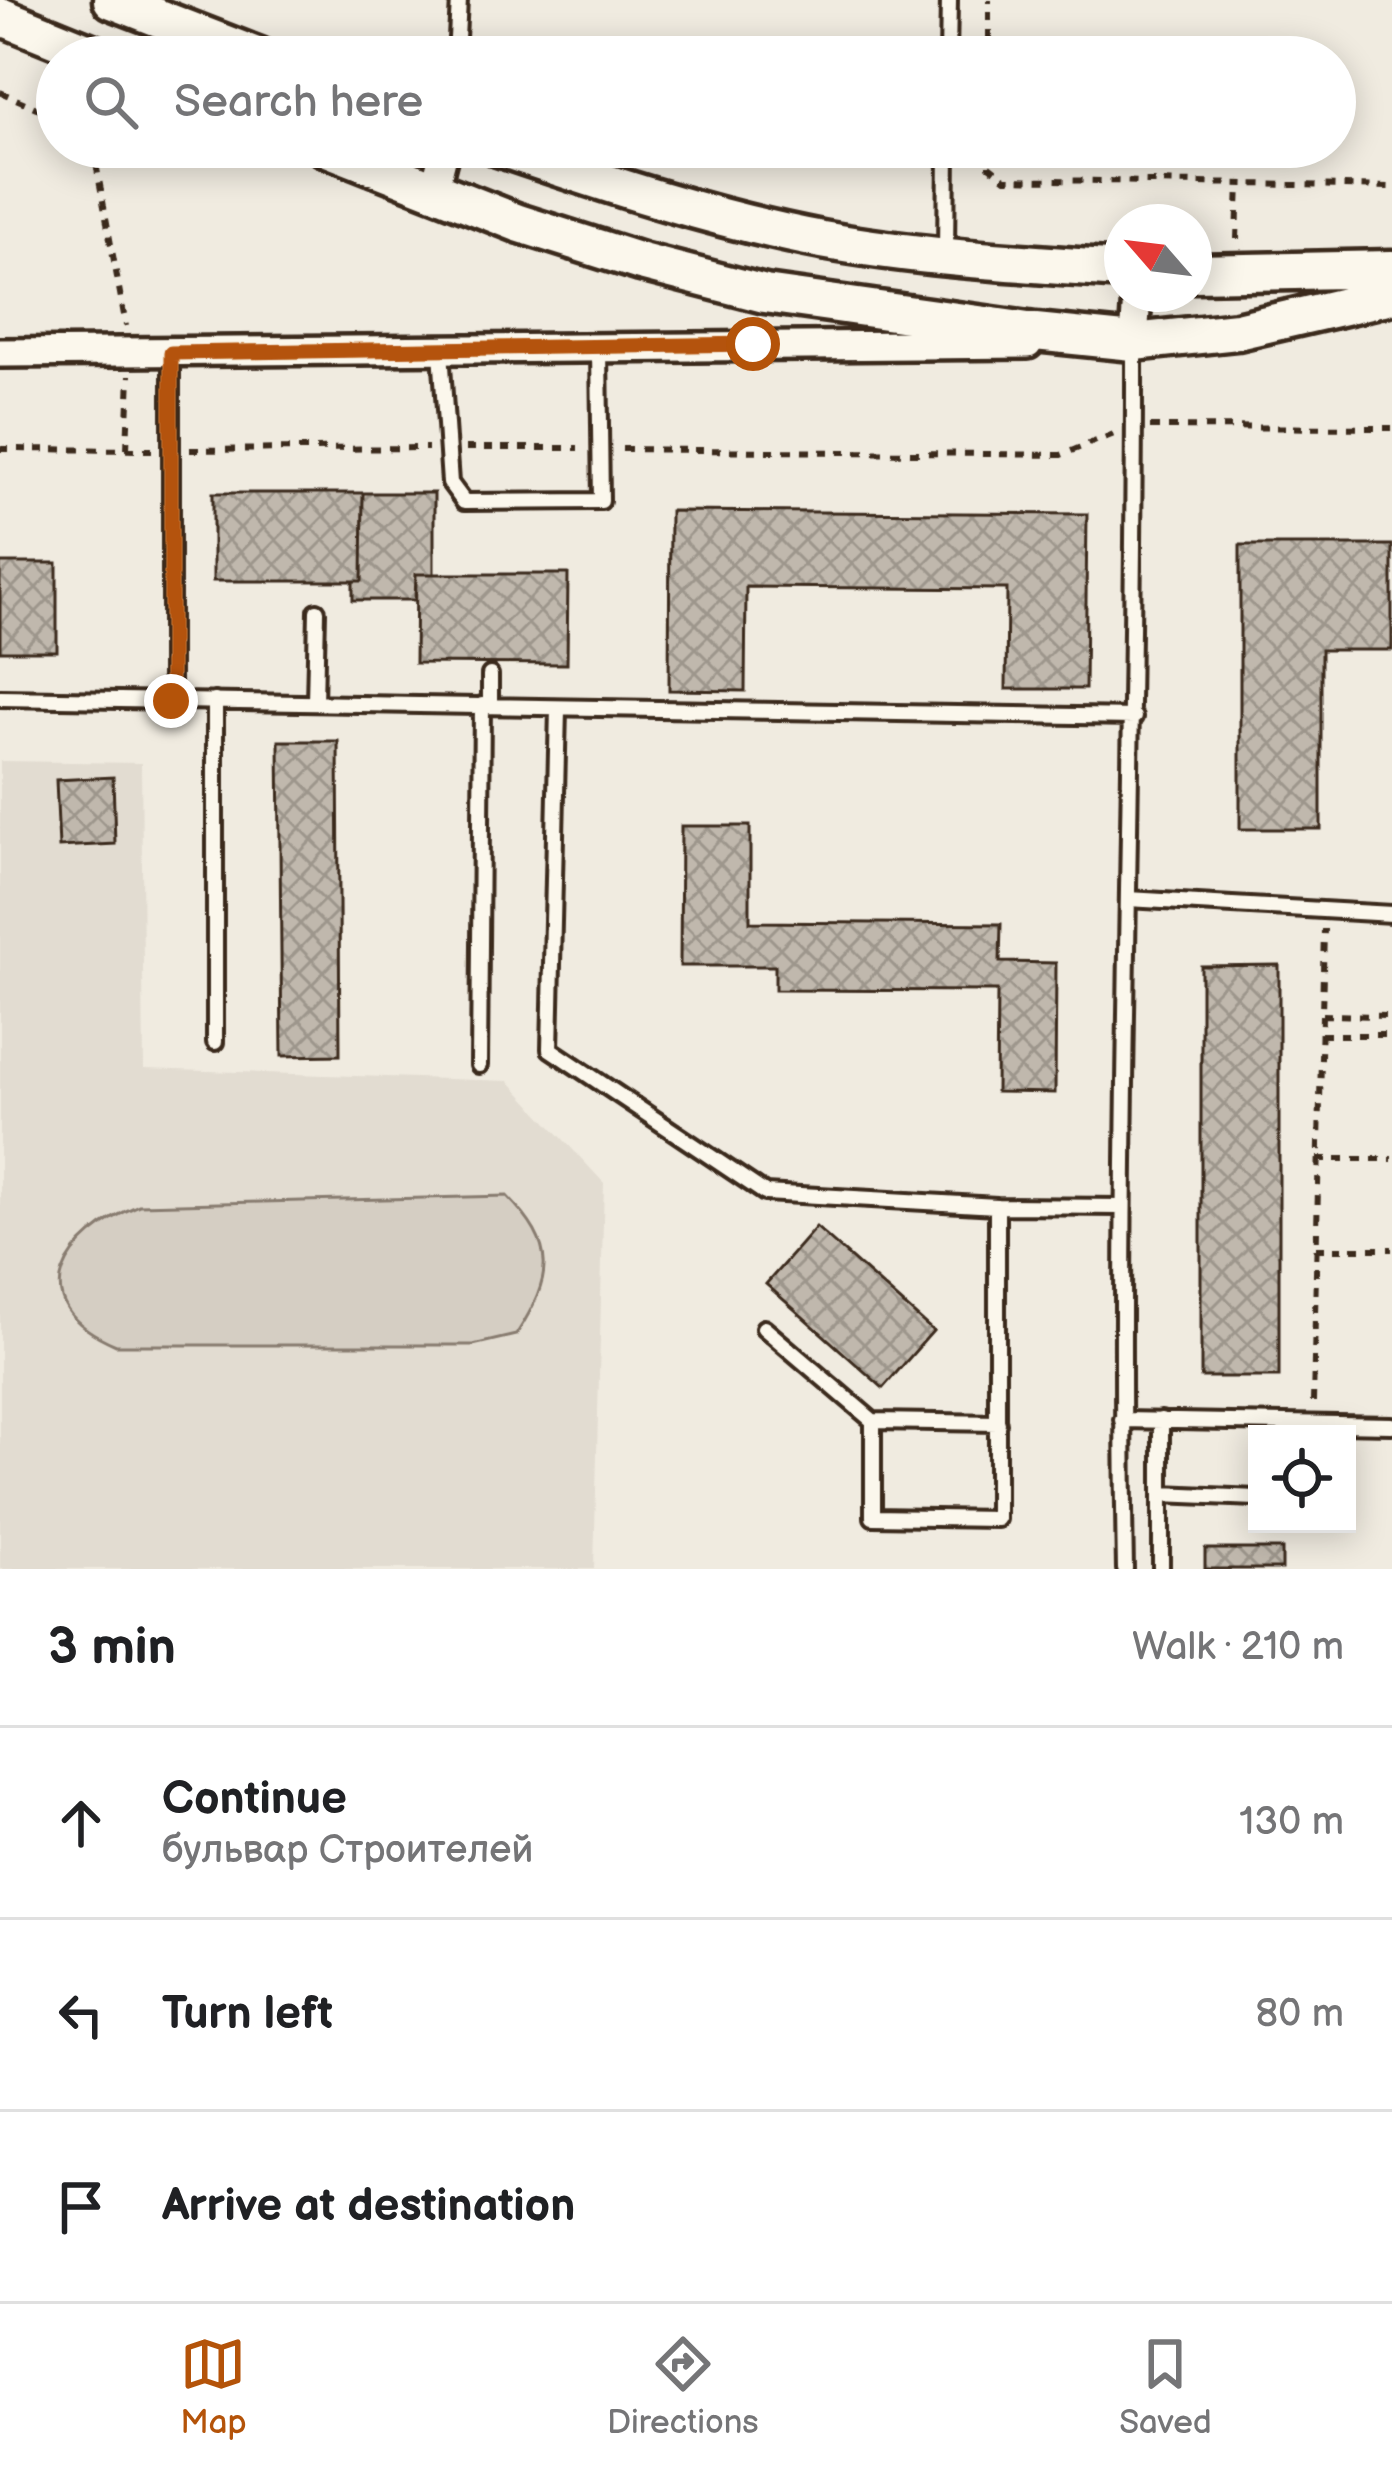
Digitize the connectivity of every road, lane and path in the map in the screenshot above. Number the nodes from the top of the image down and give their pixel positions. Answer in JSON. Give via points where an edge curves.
{"nodes":[{"id":1,"x":112,"y":0,"type":"edge"},
{"id":2,"x":459,"y":0,"type":"edge"},
{"id":3,"x":949,"y":0,"type":"edge"},
{"id":4,"x":989,"y":0,"type":"edge"},
{"id":5,"x":0,"y":16,"type":"edge"},
{"id":6,"x":49,"y":36,"type":"edge"},
{"id":7,"x":205,"y":36,"type":"edge"},
{"id":8,"x":457,"y":36,"type":"edge"},
{"id":9,"x":948,"y":36,"type":"edge"},
{"id":10,"x":989,"y":36,"type":"edge"},
{"id":11,"x":0,"y":92,"type":"edge"},
{"id":12,"x":36,"y":108,"type":"edge"},
{"id":13,"x":97,"y":168,"type":"edge"},
{"id":14,"x":378,"y":168,"type":"edge"},
{"id":15,"x":440,"y":168,"type":"edge"},
{"id":16,"x":568,"y":168,"type":"edge"},
{"id":17,"x":947,"y":168,"type":"edge"},
{"id":18,"x":992,"y":168,"type":"edge"},
{"id":19,"x":1239,"y":182,"type":"junction"},
{"id":20,"x":1392,"y":187,"type":"edge"},
{"id":21,"x":434,"y":190,"type":"junction"},
{"id":22,"x":1236,"y":243,"type":"dead end"},
{"id":23,"x":946,"y":259,"type":"junction"},
{"id":24,"x":1104,"y":268,"type":"edge"},
{"id":25,"x":1392,"y":269,"type":"edge"},
{"id":26,"x":1212,"y":273,"type":"edge"},
{"id":27,"x":766,"y":294,"type":"junction"},
{"id":28,"x":1392,"y":295,"type":"edge"},
{"id":29,"x":1136,"y":312,"type":"edge"},
{"id":30,"x":1134,"y":342,"type":"junction"},
{"id":31,"x":753,"y":344,"type":"junction"},
{"id":32,"x":599,"y":350,"type":"junction"},
{"id":33,"x":441,"y":351,"type":"junction"},
{"id":34,"x":0,"y":353,"type":"edge"},
{"id":35,"x":131,"y":353,"type":"junction"},
{"id":36,"x":171,"y":353,"type":"junction"},
{"id":37,"x":1134,"y":427,"type":"junction"},
{"id":38,"x":1392,"y":428,"type":"edge"},
{"id":39,"x":446,"y":448,"type":"junction"},
{"id":40,"x":600,"y":448,"type":"junction"},
{"id":41,"x":0,"y":449,"type":"edge"},
{"id":42,"x":127,"y":449,"type":"junction"},
{"id":43,"x":169,"y":450,"type":"junction"},
{"id":44,"x":317,"y":611,"type":"dead end"},
{"id":45,"x":490,"y":675,"type":"dead end"},
{"id":46,"x":0,"y":698,"type":"edge"},
{"id":47,"x":171,"y":701,"type":"junction"},
{"id":48,"x":215,"y":701,"type":"junction"},
{"id":49,"x":315,"y":703,"type":"junction"},
{"id":50,"x":486,"y":705,"type":"junction"},
{"id":51,"x":558,"y":709,"type":"junction"},
{"id":52,"x":1134,"y":717,"type":"junction"},
{"id":53,"x":1128,"y":899,"type":"junction"},
{"id":54,"x":1324,"y":909,"type":"junction"},
{"id":55,"x":1392,"y":914,"type":"edge"},
{"id":56,"x":1322,"y":1015,"type":"junction"},
{"id":57,"x":1392,"y":1016,"type":"edge"},
{"id":58,"x":1321,"y":1035,"type":"junction"},
{"id":59,"x":1392,"y":1035,"type":"edge"},
{"id":60,"x":215,"y":1042,"type":"dead end"},
{"id":61,"x":478,"y":1065,"type":"dead end"},
{"id":62,"x":1392,"y":1159,"type":"edge"},
{"id":63,"x":1318,"y":1160,"type":"junction"},
{"id":64,"x":997,"y":1206,"type":"junction"},
{"id":65,"x":1122,"y":1207,"type":"junction"},
{"id":66,"x":1316,"y":1249,"type":"junction"},
{"id":67,"x":1392,"y":1249,"type":"edge"},
{"id":68,"x":764,"y":1328,"type":"dead end"},
{"id":69,"x":1122,"y":1420,"type":"junction"},
{"id":70,"x":1161,"y":1420,"type":"junction"},
{"id":71,"x":873,"y":1421,"type":"junction"},
{"id":72,"x":998,"y":1423,"type":"junction"},
{"id":73,"x":1313,"y":1423,"type":"junction"},
{"id":74,"x":1392,"y":1425,"type":"edge"},
{"id":75,"x":1161,"y":1494,"type":"junction"},
{"id":76,"x":1248,"y":1498,"type":"edge"},
{"id":77,"x":1125,"y":1569,"type":"edge"},
{"id":78,"x":1161,"y":1569,"type":"edge"}],
"edges":[{"from":1,"to":7,"type":"main road"},
{"from":2,"to":8,"type":"lane"},
{"from":3,"to":9,"type":"lane"},
{"from":4,"to":10,"type":"path"},
{"from":5,"to":6,"type":"main road"},
{"from":11,"to":12,"type":"path"},
{"from":13,"to":35,"type":"path"},
{"from":14,"to":21,"type":"main road"},
{"from":15,"to":21,"type":"street"},
{"from":16,"to":23,"type":"main road","via":[[763,227]]},
{"from":17,"to":23,"type":"lane"},
{"from":18,"to":19,"type":"path","via":[[1006,179]]},
{"from":19,"to":20,"type":"path"},
{"from":19,"to":22,"type":"path"},
{"from":21,"to":27,"type":"main road","via":[[641,262]]},
{"from":23,"to":24,"type":"main road"},
{"from":25,"to":26,"type":"main road"},
{"from":27,"to":30,"type":"main road"},
{"from":27,"to":31,"type":"street"},
{"from":28,"to":30,"type":"main road","via":[[1237,331]]},
{"from":29,"to":30,"type":"street"},
{"from":30,"to":31,"type":"street"},
{"from":30,"to":37,"type":"lane"},
{"from":31,"to":32,"type":"street"},
{"from":32,"to":33,"type":"street"},
{"from":32,"to":40,"type":"lane"},
{"from":33,"to":36,"type":"street"},
{"from":33,"to":39,"type":"lane"},
{"from":34,"to":35,"type":"street"},
{"from":35,"to":36,"type":"street"},
{"from":35,"to":42,"type":"path"},
{"from":36,"to":43,"type":"lane"},
{"from":37,"to":38,"type":"path"},
{"from":37,"to":40,"type":"path","via":[[1061,455]]},
{"from":37,"to":52,"type":"lane"},
{"from":39,"to":40,"type":"path"},
{"from":39,"to":40,"type":"lane","via":[[450,483],[464,502],[601,501]]},
{"from":39,"to":43,"type":"path"},
{"from":41,"to":42,"type":"path"},
{"from":42,"to":43,"type":"path"},
{"from":43,"to":47,"type":"lane"},
{"from":44,"to":49,"type":"lane"},
{"from":45,"to":50,"type":"lane"},
{"from":46,"to":47,"type":"lane"},
{"from":47,"to":48,"type":"lane"},
{"from":48,"to":49,"type":"lane"},
{"from":48,"to":60,"type":"lane"},
{"from":49,"to":50,"type":"lane"},
{"from":50,"to":51,"type":"lane"},
{"from":50,"to":61,"type":"lane"},
{"from":51,"to":52,"type":"lane"},
{"from":51,"to":64,"type":"lane","via":[[550,1049],[765,1193]]},
{"from":52,"to":53,"type":"lane"},
{"from":53,"to":54,"type":"lane"},
{"from":53,"to":65,"type":"lane"},
{"from":54,"to":55,"type":"lane"},
{"from":54,"to":56,"type":"path"},
{"from":56,"to":57,"type":"path"},
{"from":56,"to":58,"type":"path"},
{"from":58,"to":59,"type":"path"},
{"from":58,"to":63,"type":"path"},
{"from":62,"to":63,"type":"path"},
{"from":63,"to":66,"type":"path"},
{"from":64,"to":65,"type":"lane"},
{"from":64,"to":72,"type":"lane"},
{"from":65,"to":69,"type":"lane"},
{"from":66,"to":67,"type":"path"},
{"from":66,"to":73,"type":"path"},
{"from":68,"to":71,"type":"lane"},
{"from":69,"to":70,"type":"lane"},
{"from":69,"to":77,"type":"lane"},
{"from":70,"to":73,"type":"lane"},
{"from":70,"to":75,"type":"lane"},
{"from":71,"to":72,"type":"lane"},
{"from":71,"to":72,"type":"lane","via":[[873,1516],[997,1519]]},
{"from":73,"to":74,"type":"lane"},
{"from":75,"to":76,"type":"lane"},
{"from":75,"to":78,"type":"lane"}]}
